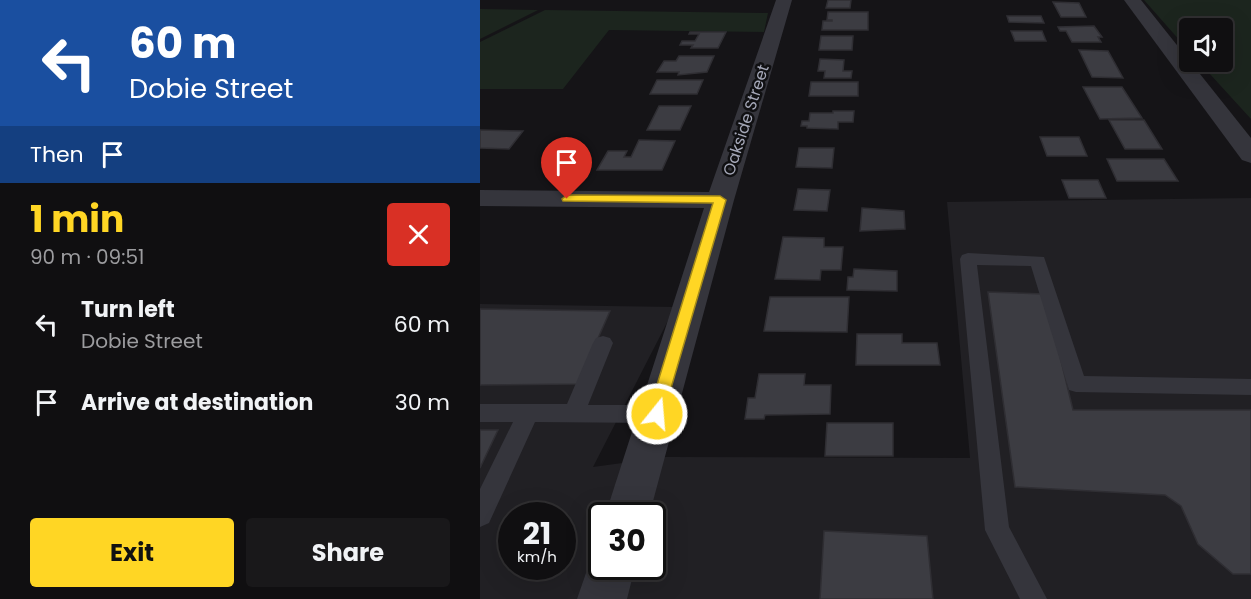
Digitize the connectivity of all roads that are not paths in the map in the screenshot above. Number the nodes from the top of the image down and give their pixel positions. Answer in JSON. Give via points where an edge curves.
{"nodes":[{"id":1,"x":784,"y":0,"type":"edge"},
{"id":2,"x":1132,"y":0,"type":"edge"},
{"id":3,"x":1248,"y":148,"type":"edge"},
{"id":4,"x":480,"y":198,"type":"edge"},
{"id":5,"x":720,"y":200,"type":"junction"},
{"id":6,"x":603,"y":343,"type":"dead end"},
{"id":7,"x":1251,"y":387,"type":"edge"},
{"id":8,"x":480,"y":413,"type":"edge"},
{"id":9,"x":528,"y":413,"type":"junction"},
{"id":10,"x":574,"y":414,"type":"junction"},
{"id":11,"x":657,"y":414,"type":"junction"},
{"id":12,"x":631,"y":502,"type":"edge"},
{"id":13,"x":480,"y":515,"type":"edge"},
{"id":14,"x":608,"y":580,"type":"edge"},
{"id":15,"x":602,"y":599,"type":"edge"},
{"id":16,"x":1034,"y":599,"type":"edge"}],
"edges":[{"from":1,"to":5,"type":"street","name":"Oakside Street"},
{"from":2,"to":3,"type":"street"},
{"from":4,"to":5,"type":"street"},
{"from":5,"to":11,"type":"street","name":"Oakside Street"},
{"from":6,"to":10,"type":"lane"},
{"from":7,"to":16,"type":"lane","via":[[1076,384],[1038,261],[968,259],[997,530]]},
{"from":8,"to":9,"type":"lane"},
{"from":9,"to":10,"type":"lane"},
{"from":9,"to":13,"type":"lane"},
{"from":10,"to":11,"type":"lane"},
{"from":11,"to":12,"type":"street","name":"Oakside Street"},
{"from":14,"to":15,"type":"street"}]}
